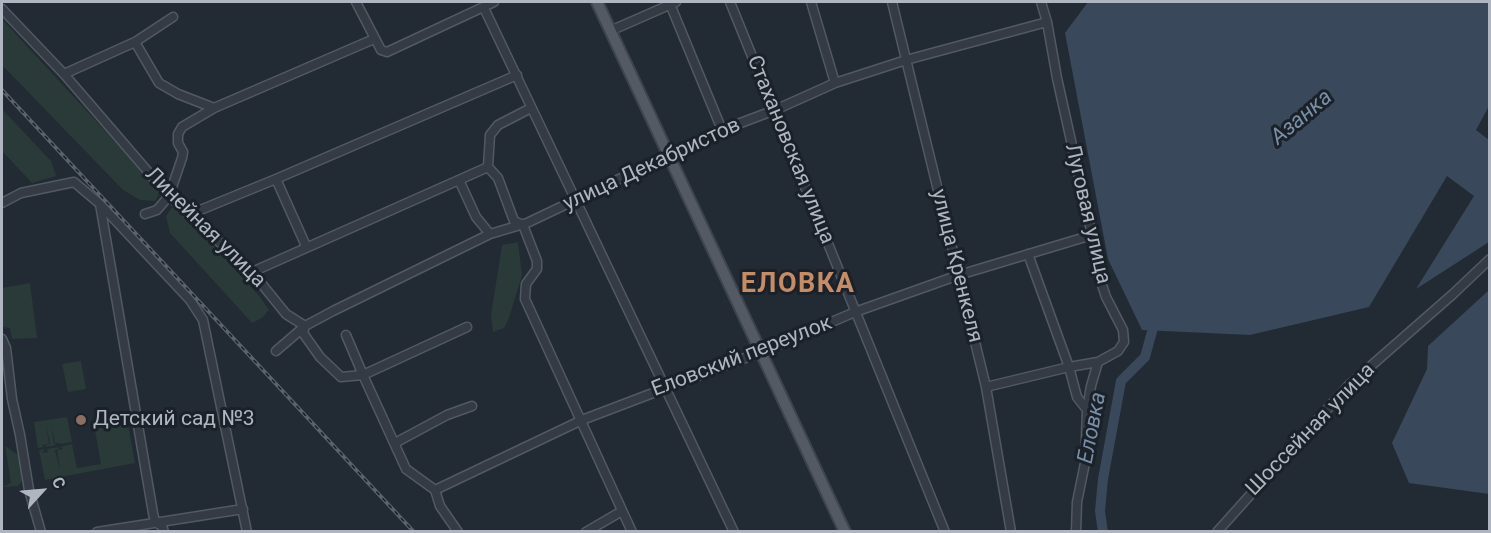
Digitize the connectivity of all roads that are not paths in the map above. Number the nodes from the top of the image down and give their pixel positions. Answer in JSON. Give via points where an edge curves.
{"nodes":[{"id":1,"x":356,"y":2,"type":"edge"},
{"id":2,"x":494,"y":2,"type":"edge"},
{"id":3,"x":597,"y":2,"type":"edge"},
{"id":4,"x":730,"y":2,"type":"edge"},
{"id":5,"x":811,"y":2,"type":"edge"},
{"id":6,"x":892,"y":2,"type":"edge"},
{"id":7,"x":1041,"y":2,"type":"edge"},
{"id":8,"x":673,"y":3,"type":"edge"},
{"id":9,"x":484,"y":8,"type":"junction"},
{"id":10,"x":2,"y":9,"type":"edge"},
{"id":11,"x":173,"y":17,"type":"dead end"},
{"id":12,"x":1047,"y":21,"type":"junction"},
{"id":13,"x":610,"y":31,"type":"junction"},
{"id":14,"x":374,"y":39,"type":"junction"},
{"id":15,"x":135,"y":42,"type":"junction"},
{"id":16,"x":906,"y":60,"type":"junction"},
{"id":17,"x":64,"y":74,"type":"junction"},
{"id":18,"x":517,"y":75,"type":"junction"},
{"id":19,"x":835,"y":83,"type":"junction"},
{"id":20,"x":214,"y":108,"type":"junction"},
{"id":21,"x":531,"y":108,"type":"junction"},
{"id":22,"x":775,"y":110,"type":"junction"},
{"id":23,"x":722,"y":130,"type":"junction"},
{"id":24,"x":669,"y":155,"type":"junction"},
{"id":25,"x":488,"y":167,"type":"junction"},
{"id":26,"x":276,"y":179,"type":"junction"},
{"id":27,"x":459,"y":180,"type":"junction"},
{"id":28,"x":169,"y":196,"type":"junction"},
{"id":29,"x":576,"y":200,"type":"junction"},
{"id":30,"x":2,"y":203,"type":"edge"},
{"id":31,"x":100,"y":204,"type":"junction"},
{"id":32,"x":145,"y":214,"type":"dead end"},
{"id":33,"x":188,"y":215,"type":"junction"},
{"id":34,"x":523,"y":225,"type":"junction"},
{"id":35,"x":490,"y":234,"type":"junction"},
{"id":36,"x":1092,"y":235,"type":"junction"},
{"id":37,"x":306,"y":246,"type":"junction"},
{"id":38,"x":1028,"y":254,"type":"junction"},
{"id":39,"x":1487,"y":261,"type":"edge"},
{"id":40,"x":252,"y":272,"type":"junction"},
{"id":41,"x":958,"y":275,"type":"junction"},
{"id":42,"x":855,"y":312,"type":"junction"},
{"id":43,"x":305,"y":326,"type":"junction"},
{"id":44,"x":467,"y":327,"type":"dead end"},
{"id":45,"x":346,"y":335,"type":"dead end"},
{"id":46,"x":2,"y":339,"type":"edge"},
{"id":47,"x":276,"y":351,"type":"dead end"},
{"id":48,"x":761,"y":352,"type":"junction"},
{"id":49,"x":1098,"y":362,"type":"junction"},
{"id":50,"x":1069,"y":367,"type":"junction"},
{"id":51,"x":363,"y":375,"type":"junction"},
{"id":52,"x":666,"y":386,"type":"junction"},
{"id":53,"x":986,"y":387,"type":"junction"},
{"id":54,"x":472,"y":406,"type":"dead end"},
{"id":55,"x":1087,"y":410,"type":"junction"},
{"id":56,"x":582,"y":420,"type":"junction"},
{"id":57,"x":395,"y":443,"type":"junction"},
{"id":58,"x":435,"y":490,"type":"junction"},
{"id":59,"x":243,"y":509,"type":"junction"},
{"id":60,"x":622,"y":511,"type":"junction"},
{"id":61,"x":155,"y":522,"type":"junction"},
{"id":62,"x":40,"y":531,"type":"edge"},
{"id":63,"x":97,"y":531,"type":"edge"},
{"id":64,"x":164,"y":531,"type":"edge"},
{"id":65,"x":247,"y":531,"type":"edge"},
{"id":66,"x":458,"y":531,"type":"edge"},
{"id":67,"x":586,"y":531,"type":"edge"},
{"id":68,"x":632,"y":531,"type":"edge"},
{"id":69,"x":734,"y":531,"type":"edge"},
{"id":70,"x":845,"y":531,"type":"edge"},
{"id":71,"x":945,"y":531,"type":"edge"},
{"id":72,"x":1011,"y":531,"type":"edge"},
{"id":73,"x":1076,"y":531,"type":"edge"},
{"id":74,"x":1216,"y":531,"type":"edge"}],
"edges":[{"from":1,"to":14,"type":"street"},
{"from":2,"to":9,"type":"street"},
{"from":3,"to":13,"type":"main road"},
{"from":4,"to":22,"type":"street","name":"Стахановская улица"},
{"from":5,"to":19,"type":"street"},
{"from":6,"to":16,"type":"street","name":"улица Кренкеля"},
{"from":7,"to":12,"type":"street","name":"Луговая улица"},
{"from":8,"to":13,"type":"street"},
{"from":8,"to":23,"type":"street"},
{"from":9,"to":14,"type":"street","via":[[387,52]]},
{"from":9,"to":18,"type":"street"},
{"from":10,"to":17,"type":"street","name":"Линейная улица"},
{"from":11,"to":15,"type":"street"},
{"from":12,"to":16,"type":"street","name":"улица Декабристов"},
{"from":12,"to":36,"type":"street","name":"Луговая улица"},
{"from":13,"to":24,"type":"main road"},
{"from":14,"to":20,"type":"street"},
{"from":15,"to":17,"type":"street"},
{"from":15,"to":20,"type":"street","via":[[159,83]]},
{"from":16,"to":19,"type":"street","name":"улица Декабристов"},
{"from":16,"to":41,"type":"street","name":"улица Кренкеля"},
{"from":17,"to":28,"type":"street","name":"Линейная улица"},
{"from":18,"to":21,"type":"street"},
{"from":18,"to":26,"type":"street"},
{"from":19,"to":22,"type":"street","name":"улица Декабристов"},
{"from":20,"to":28,"type":"street","via":[[182,127],[178,134],[183,152]]},
{"from":21,"to":25,"type":"street","via":[[498,125],[490,135]]},
{"from":21,"to":29,"type":"street"},
{"from":22,"to":23,"type":"street","name":"улица Декабристов"},
{"from":22,"to":42,"type":"street","name":"Стахановская улица"},
{"from":23,"to":24,"type":"street","name":"улица Декабристов"},
{"from":24,"to":29,"type":"street","name":"улица Декабристов"},
{"from":24,"to":48,"type":"main road"},
{"from":25,"to":27,"type":"street"},
{"from":25,"to":34,"type":"street","via":[[498,178],[514,220]]},
{"from":26,"to":33,"type":"street"},
{"from":26,"to":37,"type":"street"},
{"from":27,"to":35,"type":"street","via":[[476,218]]},
{"from":27,"to":37,"type":"street"},
{"from":28,"to":32,"type":"street","via":[[157,210]]},
{"from":28,"to":33,"type":"street","name":"Линейная улица"},
{"from":29,"to":34,"type":"street","name":"улица Декабристов"},
{"from":29,"to":52,"type":"street"},
{"from":30,"to":31,"type":"street","via":[[21,193],[74,182]]},
{"from":31,"to":59,"type":"street","via":[[190,300],[203,320]]},
{"from":31,"to":61,"type":"street"},
{"from":33,"to":40,"type":"street","name":"Линейная улица"},
{"from":34,"to":35,"type":"street","name":"улица Декабристов"},
{"from":34,"to":56,"type":"street","via":[[537,261],[537,270],[526,284],[525,298]]},
{"from":35,"to":43,"type":"street","name":"улица Декабристов"},
{"from":36,"to":38,"type":"street","name":"Еловский переулок"},
{"from":36,"to":49,"type":"street","name":"Луговая улица","via":[[1106,297],[1123,330],[1124,342],[1118,351]]},
{"from":37,"to":40,"type":"street"},
{"from":38,"to":41,"type":"street","name":"Еловский переулок"},
{"from":38,"to":50,"type":"street"},
{"from":39,"to":74,"type":"street","name":"Шоссейная улица","via":[[1348,386]]},
{"from":40,"to":43,"type":"street","name":"Линейная улица","via":[[286,314]]},
{"from":41,"to":42,"type":"street","name":"Еловский переулок"},
{"from":41,"to":53,"type":"street","name":"улица Кренкеля"},
{"from":42,"to":48,"type":"street","name":"Еловский переулок"},
{"from":42,"to":71,"type":"street","name":"Стахановская улица"},
{"from":43,"to":47,"type":"street","name":"улица Декабристов"},
{"from":43,"to":51,"type":"street","name":"Линейная улица","via":[[303,333],[341,377]]},
{"from":44,"to":51,"type":"street"},
{"from":45,"to":51,"type":"street"},
{"from":46,"to":62,"type":"street"},
{"from":48,"to":52,"type":"street","name":"Еловский переулок"},
{"from":48,"to":70,"type":"main road"},
{"from":49,"to":50,"type":"street"},
{"from":49,"to":55,"type":"street"},
{"from":50,"to":53,"type":"street"},
{"from":50,"to":55,"type":"street","via":[[1077,397]]},
{"from":51,"to":57,"type":"street"},
{"from":52,"to":56,"type":"street","name":"Еловский переулок"},
{"from":52,"to":69,"type":"street"},
{"from":53,"to":72,"type":"street","name":"улица Кренкеля"},
{"from":54,"to":57,"type":"street"},
{"from":55,"to":73,"type":"street"},
{"from":56,"to":58,"type":"street","name":"Еловский переулок"},
{"from":56,"to":60,"type":"street"},
{"from":57,"to":58,"type":"street","via":[[406,469]]},
{"from":58,"to":66,"type":"street","via":[[440,506]]},
{"from":59,"to":61,"type":"street"},
{"from":59,"to":65,"type":"street"},
{"from":60,"to":67,"type":"street"},
{"from":60,"to":68,"type":"street"},
{"from":61,"to":63,"type":"street"},
{"from":61,"to":64,"type":"street"}]}
